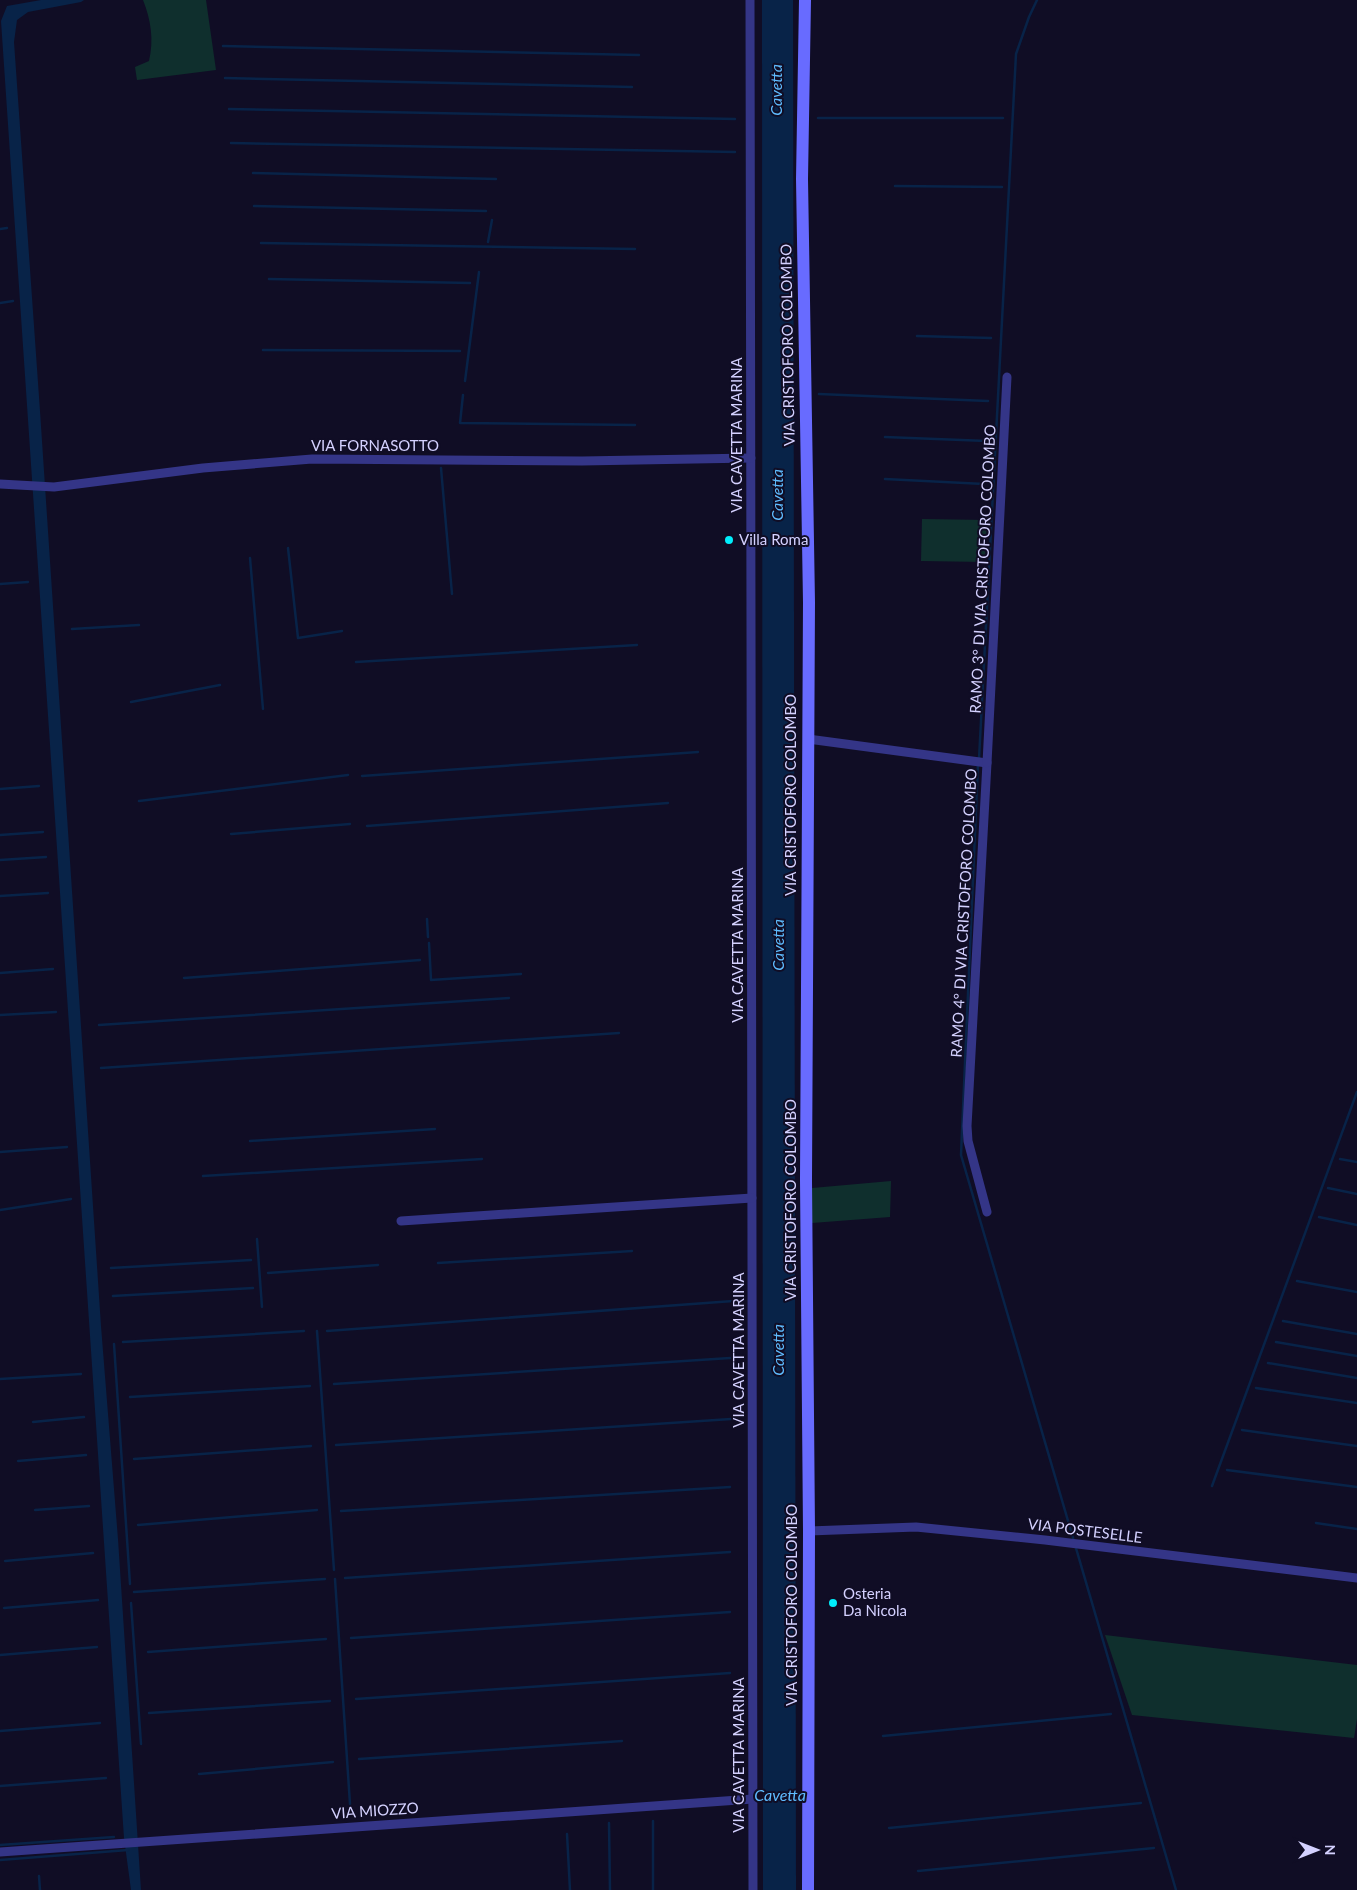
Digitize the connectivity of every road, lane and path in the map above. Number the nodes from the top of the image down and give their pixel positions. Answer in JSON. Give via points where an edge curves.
{"nodes":[{"id":1,"x":750,"y":0,"type":"edge"},
{"id":2,"x":805,"y":0,"type":"edge"},
{"id":3,"x":1007,"y":377,"type":"dead end"},
{"id":4,"x":751,"y":458,"type":"junction"},
{"id":5,"x":0,"y":484,"type":"edge"},
{"id":6,"x":808,"y":739,"type":"junction"},
{"id":7,"x":982,"y":762,"type":"junction"},
{"id":8,"x":752,"y":1198,"type":"junction"},
{"id":9,"x":987,"y":1212,"type":"dead end"},
{"id":10,"x":401,"y":1221,"type":"dead end"},
{"id":11,"x":809,"y":1531,"type":"junction"},
{"id":12,"x":1357,"y":1578,"type":"edge"},
{"id":13,"x":753,"y":1799,"type":"junction"},
{"id":14,"x":0,"y":1852,"type":"edge"},
{"id":15,"x":753,"y":1890,"type":"edge"},
{"id":16,"x":808,"y":1890,"type":"edge"}],
"edges":[{"from":1,"to":4,"type":"street","name":"VIA CAVETTA MARINA"},
{"from":2,"to":6,"type":"street","name":"VIA CRISTOFORO COLOMBO","via":[[802,254]]},
{"from":3,"to":7,"type":"street","name":"RAMO 3° DI VIA CRISTOFORO COLOMBO"},
{"from":4,"to":5,"type":"street","name":"VIA FORNASOTTO","via":[[312,460],[203,468],[53,487]]},
{"from":4,"to":8,"type":"street","name":"VIA CAVETTA MARINA"},
{"from":6,"to":7,"type":"street","name":"RAMO 4° DI VIA CRISTOFORO COLOMBO"},
{"from":6,"to":11,"type":"street","name":"VIA CRISTOFORO COLOMBO","via":[[806,1184]]},
{"from":7,"to":9,"type":"street","name":"RAMO 4° DI VIA CRISTOFORO COLOMBO","via":[[967,1126]]},
{"from":8,"to":10,"type":"street"},
{"from":8,"to":13,"type":"street","name":"VIA CAVETTA MARINA"},
{"from":11,"to":12,"type":"street","name":"VIA POSTESELLE","via":[[916,1527]]},
{"from":11,"to":16,"type":"street","name":"VIA CRISTOFORO COLOMBO"},
{"from":13,"to":14,"type":"street","name":"VIA MIOZZO"},
{"from":13,"to":15,"type":"street","name":"VIA CAVETTA MARINA"}]}
